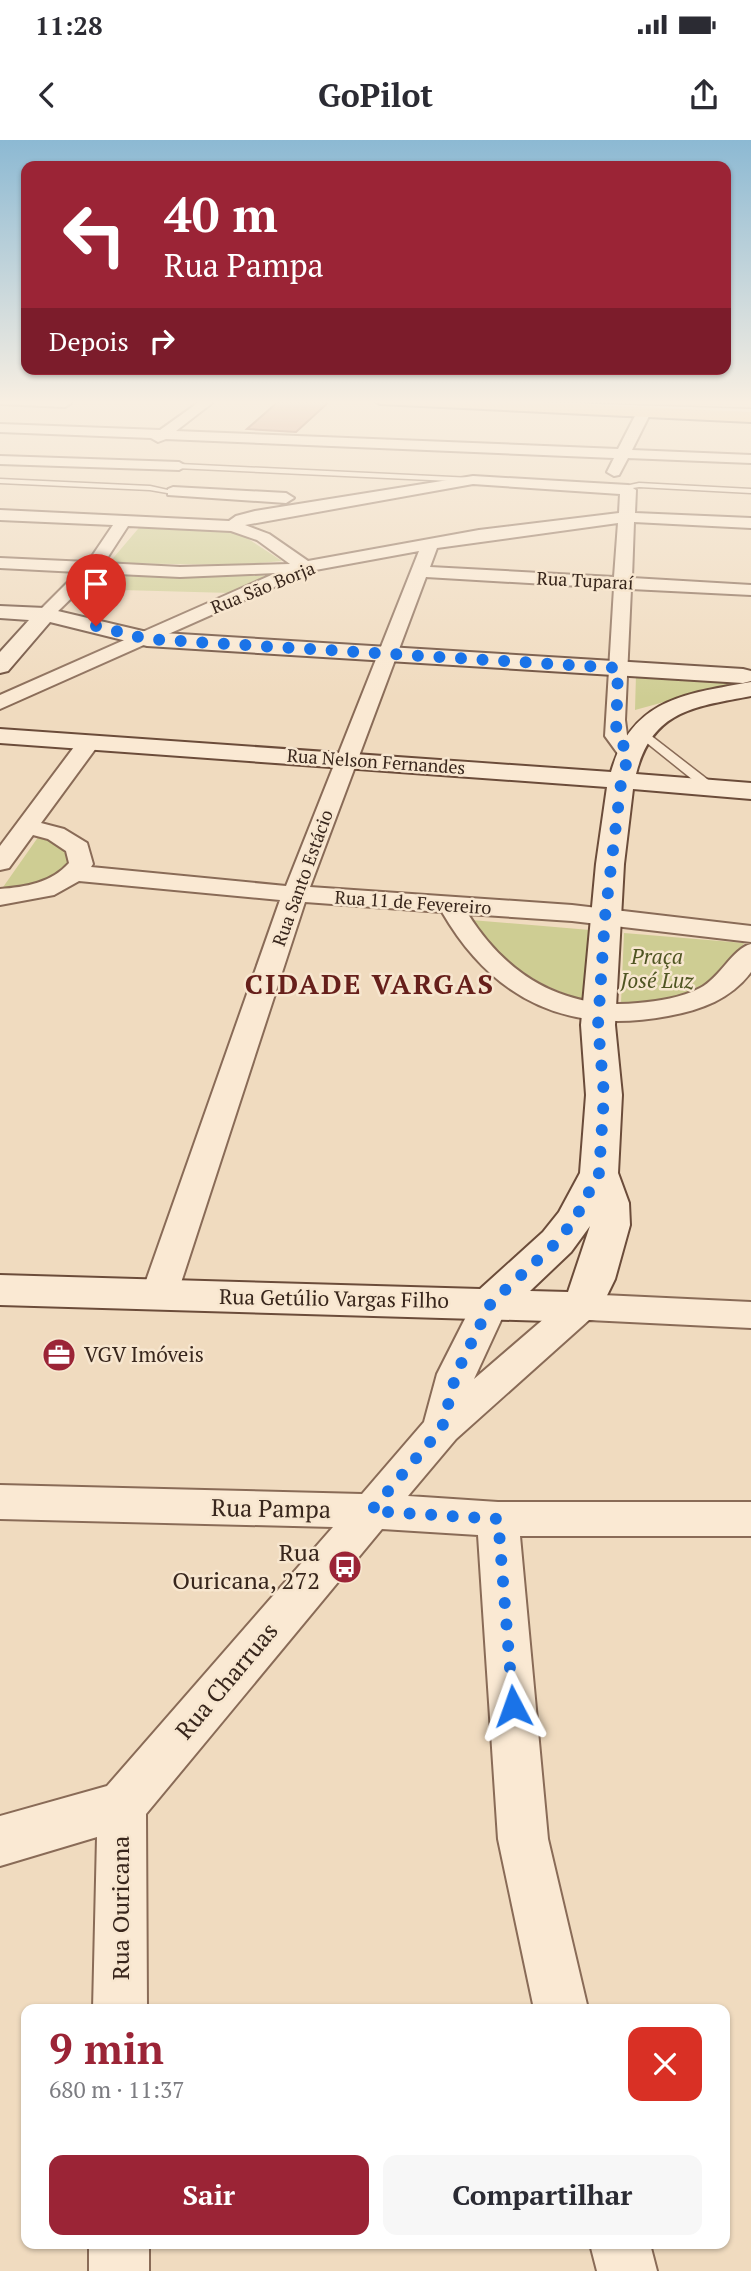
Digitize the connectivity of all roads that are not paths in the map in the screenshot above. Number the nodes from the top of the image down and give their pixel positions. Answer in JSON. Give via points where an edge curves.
{"nodes":[{"id":1,"x":244,"y":499,"type":"edge"},
{"id":2,"x":311,"y":499,"type":"edge"},
{"id":3,"x":350,"y":499,"type":"edge"},
{"id":4,"x":622,"y":499,"type":"edge"},
{"id":5,"x":340,"y":501,"type":"junction"},
{"id":6,"x":0,"y":516,"type":"edge"},
{"id":7,"x":629,"y":517,"type":"junction"},
{"id":8,"x":124,"y":520,"type":"junction"},
{"id":9,"x":238,"y":522,"type":"junction"},
{"id":10,"x":751,"y":523,"type":"edge"},
{"id":11,"x":430,"y":544,"type":"junction"},
{"id":12,"x":0,"y":563,"type":"edge"},
{"id":13,"x":305,"y":566,"type":"junction"},
{"id":14,"x":93,"y":567,"type":"junction"},
{"id":15,"x":420,"y":572,"type":"junction"},
{"id":16,"x":622,"y":583,"type":"junction"},
{"id":17,"x":751,"y":590,"type":"edge"},
{"id":18,"x":0,"y":612,"type":"edge"},
{"id":19,"x":45,"y":614,"type":"junction"},
{"id":20,"x":147,"y":639,"type":"junction"},
{"id":21,"x":386,"y":653,"type":"junction"},
{"id":22,"x":0,"y":666,"type":"edge"},
{"id":23,"x":618,"y":668,"type":"junction"},
{"id":24,"x":751,"y":676,"type":"edge"},
{"id":25,"x":751,"y":689,"type":"edge"},
{"id":26,"x":0,"y":704,"type":"edge"},
{"id":27,"x":0,"y":736,"type":"edge"},
{"id":28,"x":635,"y":743,"type":"junction"},
{"id":29,"x":88,"y":744,"type":"junction"},
{"id":30,"x":347,"y":759,"type":"junction"},
{"id":31,"x":621,"y":783,"type":"junction"},
{"id":32,"x":712,"y":789,"type":"junction"},
{"id":33,"x":751,"y":791,"type":"edge"},
{"id":34,"x":29,"y":827,"type":"junction"},
{"id":35,"x":0,"y":863,"type":"edge"},
{"id":36,"x":74,"y":873,"type":"junction"},
{"id":37,"x":295,"y":894,"type":"junction"},
{"id":38,"x":0,"y":897,"type":"edge"},
{"id":39,"x":451,"y":906,"type":"junction"},
{"id":40,"x":605,"y":917,"type":"junction"},
{"id":41,"x":751,"y":934,"type":"edge"},
{"id":42,"x":751,"y":952,"type":"edge"},
{"id":43,"x":600,"y":1012,"type":"junction"},
{"id":44,"x":599,"y":1173,"type":"junction"},
{"id":45,"x":529,"y":1268,"type":"junction"},
{"id":46,"x":0,"y":1290,"type":"edge"},
{"id":47,"x":588,"y":1293,"type":"junction"},
{"id":48,"x":159,"y":1295,"type":"junction"},
{"id":49,"x":491,"y":1303,"type":"junction"},
{"id":50,"x":751,"y":1315,"type":"edge"},
{"id":51,"x":442,"y":1428,"type":"junction"},
{"id":52,"x":0,"y":1502,"type":"edge"},
{"id":53,"x":371,"y":1511,"type":"junction"},
{"id":54,"x":498,"y":1519,"type":"junction"},
{"id":55,"x":751,"y":1519,"type":"edge"},
{"id":56,"x":121,"y":1806,"type":"junction"},
{"id":57,"x":0,"y":1841,"type":"edge"},
{"id":58,"x":120,"y":2004,"type":"edge"},
{"id":59,"x":560,"y":2004,"type":"edge"},
{"id":60,"x":119,"y":2249,"type":"edge"},
{"id":61,"x":621,"y":2249,"type":"edge"},
{"id":62,"x":119,"y":2271,"type":"edge"},
{"id":63,"x":627,"y":2271,"type":"edge"}],
"edges":[{"from":1,"to":9,"type":"street","via":[[233,514]]},
{"from":2,"to":5,"type":"street"},
{"from":3,"to":5,"type":"street"},
{"from":4,"to":7,"type":"street"},
{"from":5,"to":9,"type":"street"},
{"from":6,"to":8,"type":"street"},
{"from":7,"to":10,"type":"street","name":"Rua São Borja"},
{"from":7,"to":11,"type":"street","name":"Rua São Borja"},
{"from":7,"to":16,"type":"street"},
{"from":8,"to":9,"type":"street"},
{"from":8,"to":14,"type":"street"},
{"from":9,"to":13,"type":"street"},
{"from":11,"to":13,"type":"street","name":"Rua São Borja"},
{"from":11,"to":15,"type":"street","name":"Rua Santo Estácio"},
{"from":12,"to":14,"type":"street"},
{"from":13,"to":14,"type":"street","via":[[180,572]]},
{"from":13,"to":20,"type":"street","name":"Rua São Borja"},
{"from":14,"to":19,"type":"street"},
{"from":15,"to":16,"type":"street","name":"Rua Tuparaí"},
{"from":15,"to":21,"type":"street","name":"Rua Santo Estácio"},
{"from":16,"to":17,"type":"street","name":"Rua Tuparaí"},
{"from":16,"to":23,"type":"street"},
{"from":18,"to":19,"type":"street"},
{"from":19,"to":20,"type":"street"},
{"from":19,"to":22,"type":"street"},
{"from":20,"to":21,"type":"street"},
{"from":20,"to":26,"type":"street","name":"Rua São Borja"},
{"from":21,"to":23,"type":"street"},
{"from":21,"to":30,"type":"street","name":"Rua Santo Estácio"},
{"from":23,"to":24,"type":"street"},
{"from":23,"to":28,"type":"street","via":[[616,736]]},
{"from":25,"to":28,"type":"street","via":[[670,708],[653,719]]},
{"from":27,"to":29,"type":"street","name":"Rua Nelson Fernandes"},
{"from":28,"to":31,"type":"street"},
{"from":28,"to":32,"type":"lane"},
{"from":29,"to":30,"type":"street","name":"Rua Nelson Fernandes"},
{"from":29,"to":34,"type":"street"},
{"from":30,"to":31,"type":"street","name":"Rua Nelson Fernandes"},
{"from":30,"to":37,"type":"street","name":"Rua Santo Estácio"},
{"from":31,"to":32,"type":"street","name":"Rua Nelson Fernandes"},
{"from":31,"to":40,"type":"street"},
{"from":32,"to":33,"type":"street","name":"Rua Nelson Fernandes"},
{"from":34,"to":35,"type":"street"},
{"from":34,"to":36,"type":"street","via":[[56,834],[78,848],[81,864]]},
{"from":36,"to":37,"type":"street","name":"Rua 11 de Fevereiro"},
{"from":36,"to":38,"type":"street","via":[[45,890]]},
{"from":37,"to":39,"type":"street","name":"Rua 11 de Fevereiro"},
{"from":37,"to":48,"type":"street","name":"Rua Santo Estácio"},
{"from":39,"to":40,"type":"street","name":"Rua 11 de Fevereiro"},
{"from":39,"to":43,"type":"street","via":[[478,949],[521,984],[569,1008]]},
{"from":40,"to":41,"type":"street","name":"Rua 11 de Fevereiro"},
{"from":40,"to":43,"type":"street"},
{"from":42,"to":43,"type":"street","via":[[722,986],[689,1002],[653,1010]]},
{"from":43,"to":44,"type":"street","via":[[604,1095]]},
{"from":44,"to":45,"type":"street","via":[[575,1219]]},
{"from":44,"to":47,"type":"street","via":[[610,1203],[610,1225]]},
{"from":45,"to":47,"type":"street","via":[[544,1257],[566,1256],[586,1265]]},
{"from":45,"to":49,"type":"street"},
{"from":46,"to":48,"type":"street","name":"Rua Getúlio Vargas Filho"},
{"from":47,"to":49,"type":"street","name":"Rua Getúlio Vargas Filho"},
{"from":47,"to":50,"type":"street","name":"Rua Getúlio Vargas Filho"},
{"from":47,"to":51,"type":"street","name":"Rua Charruas"},
{"from":48,"to":49,"type":"street","name":"Rua Getúlio Vargas Filho"},
{"from":49,"to":51,"type":"street","name":"Rua Charruas","via":[[456,1374]]},
{"from":51,"to":53,"type":"street","name":"Rua Charruas"},
{"from":52,"to":53,"type":"street","name":"Rua Pampa"},
{"from":53,"to":54,"type":"street","name":"Rua Pampa"},
{"from":53,"to":56,"type":"street","name":"Rua Charruas"},
{"from":54,"to":55,"type":"street","name":"Rua Pampa"},
{"from":54,"to":59,"type":"street","via":[[523,1839]]},
{"from":56,"to":57,"type":"street"},
{"from":56,"to":58,"type":"street","name":"Rua Ouricana"},
{"from":60,"to":62,"type":"street"},
{"from":61,"to":63,"type":"street"}]}
